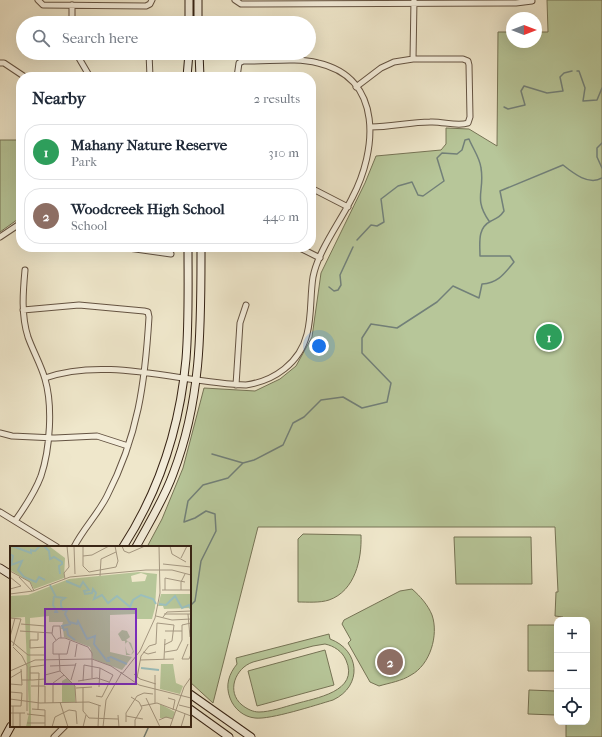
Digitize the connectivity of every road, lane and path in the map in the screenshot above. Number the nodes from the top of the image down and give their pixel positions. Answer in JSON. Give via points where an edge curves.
{"nodes":[{"id":1,"x":38,"y":0,"type":"edge"},
{"id":2,"x":152,"y":0,"type":"edge"},
{"id":3,"x":189,"y":0,"type":"edge"},
{"id":4,"x":198,"y":0,"type":"edge"},
{"id":5,"x":236,"y":0,"type":"edge"},
{"id":6,"x":532,"y":1,"type":"dead end"},
{"id":7,"x":294,"y":2,"type":"edge"},
{"id":8,"x":414,"y":2,"type":"edge"},
{"id":9,"x":471,"y":2,"type":"edge"},
{"id":10,"x":72,"y":5,"type":"junction"},
{"id":11,"x":72,"y":16,"type":"edge"},
{"id":12,"x":189,"y":16,"type":"edge"},
{"id":13,"x":198,"y":16,"type":"edge"},
{"id":14,"x":414,"y":59,"type":"junction"},
{"id":15,"x":80,"y":60,"type":"edge"},
{"id":16,"x":149,"y":60,"type":"edge"},
{"id":17,"x":188,"y":60,"type":"edge"},
{"id":18,"x":199,"y":60,"type":"edge"},
{"id":19,"x":0,"y":63,"type":"edge"},
{"id":20,"x":18,"y":72,"type":"edge"},
{"id":21,"x":87,"y":72,"type":"edge"},
{"id":22,"x":150,"y":72,"type":"edge"},
{"id":23,"x":187,"y":72,"type":"edge"},
{"id":24,"x":200,"y":72,"type":"edge"},
{"id":25,"x":237,"y":72,"type":"edge"},
{"id":26,"x":356,"y":86,"type":"junction"},
{"id":27,"x":371,"y":127,"type":"junction"},
{"id":28,"x":316,"y":191,"type":"edge"},
{"id":29,"x":348,"y":207,"type":"junction"},
{"id":30,"x":16,"y":226,"type":"edge"},
{"id":31,"x":0,"y":237,"type":"edge"},
{"id":32,"x":164,"y":252,"type":"edge"},
{"id":33,"x":188,"y":252,"type":"edge"},
{"id":34,"x":201,"y":252,"type":"edge"},
{"id":35,"x":308,"y":252,"type":"edge"},
{"id":36,"x":171,"y":254,"type":"dead end"},
{"id":37,"x":320,"y":258,"type":"junction"},
{"id":38,"x":25,"y":270,"type":"dead end"},
{"id":39,"x":246,"y":305,"type":"dead end"},
{"id":40,"x":23,"y":310,"type":"junction"},
{"id":41,"x":145,"y":373,"type":"junction"},
{"id":42,"x":45,"y":378,"type":"junction"},
{"id":43,"x":184,"y":378,"type":"junction"},
{"id":44,"x":197,"y":380,"type":"junction"},
{"id":45,"x":236,"y":384,"type":"junction"},
{"id":46,"x":0,"y":433,"type":"edge"},
{"id":47,"x":48,"y":438,"type":"junction"},
{"id":48,"x":128,"y":446,"type":"junction"},
{"id":49,"x":0,"y":512,"type":"edge"},
{"id":50,"x":15,"y":521,"type":"junction"},
{"id":51,"x":55,"y":546,"type":"edge"},
{"id":52,"x":75,"y":546,"type":"edge"},
{"id":53,"x":124,"y":546,"type":"edge"},
{"id":54,"x":137,"y":546,"type":"edge"},
{"id":55,"x":0,"y":568,"type":"edge"},
{"id":56,"x":10,"y":574,"type":"edge"},
{"id":57,"x":191,"y":695,"type":"edge"},
{"id":58,"x":191,"y":710,"type":"edge"},
{"id":59,"x":10,"y":727,"type":"edge"},
{"id":60,"x":64,"y":727,"type":"edge"},
{"id":61,"x":5,"y":737,"type":"edge"},
{"id":62,"x":54,"y":737,"type":"edge"},
{"id":63,"x":229,"y":737,"type":"edge"},
{"id":64,"x":251,"y":737,"type":"edge"}],
"edges":[{"from":1,"to":10,"type":"street","via":[[43,5]]},
{"from":2,"to":10,"type":"street","via":[[146,6]]},
{"from":3,"to":12,"type":"main road"},
{"from":4,"to":13,"type":"main road"},
{"from":5,"to":7,"type":"street","via":[[241,4]]},
{"from":6,"to":9,"type":"street"},
{"from":7,"to":8,"type":"street"},
{"from":8,"to":9,"type":"street"},
{"from":8,"to":14,"type":"street"},
{"from":10,"to":11,"type":"street"},
{"from":14,"to":26,"type":"street","via":[[389,64]]},
{"from":14,"to":27,"type":"street","via":[[468,61],[468,123],[429,122]]},
{"from":15,"to":21,"type":"street"},
{"from":16,"to":22,"type":"street"},
{"from":17,"to":23,"type":"main road"},
{"from":18,"to":24,"type":"main road"},
{"from":19,"to":20,"type":"street"},
{"from":25,"to":26,"type":"street","via":[[239,63],[243,61],[313,62],[339,71]]},
{"from":26,"to":27,"type":"street","via":[[367,107]]},
{"from":27,"to":29,"type":"street","via":[[366,164]]},
{"from":28,"to":29,"type":"street"},
{"from":29,"to":37,"type":"street"},
{"from":30,"to":31,"type":"street"},
{"from":32,"to":36,"type":"street"},
{"from":33,"to":43,"type":"main road","via":[[188,337]]},
{"from":34,"to":44,"type":"main road","via":[[201,330]]},
{"from":35,"to":37,"type":"street"},
{"from":37,"to":45,"type":"street","via":[[313,276],[307,333],[294,359],[273,376],[254,384]]},
{"from":38,"to":40,"type":"street"},
{"from":39,"to":45,"type":"street","via":[[240,323]]},
{"from":40,"to":41,"type":"street","via":[[91,305],[148,312],[149,338]]},
{"from":40,"to":42,"type":"street","via":[[28,335]]},
{"from":41,"to":42,"type":"street","via":[[118,370],[69,372]]},
{"from":41,"to":43,"type":"street"},
{"from":41,"to":48,"type":"street","via":[[139,410]]},
{"from":42,"to":47,"type":"street","via":[[49,404]]},
{"from":43,"to":44,"type":"street"},
{"from":43,"to":53,"type":"main road","via":[[174,428],[161,471],[143,513]]},
{"from":44,"to":45,"type":"street"},
{"from":44,"to":54,"type":"main road","via":[[187,429],[173,475]]},
{"from":46,"to":47,"type":"street"},
{"from":47,"to":48,"type":"street","via":[[98,436]]},
{"from":47,"to":50,"type":"street","via":[[40,477]]},
{"from":48,"to":52,"type":"street","via":[[107,497]]},
{"from":49,"to":50,"type":"street"},
{"from":50,"to":51,"type":"street"},
{"from":55,"to":56,"type":"main road"},
{"from":57,"to":64,"type":"main road"},
{"from":58,"to":63,"type":"main road"},
{"from":59,"to":61,"type":"main road"},
{"from":60,"to":62,"type":"street"}]}
